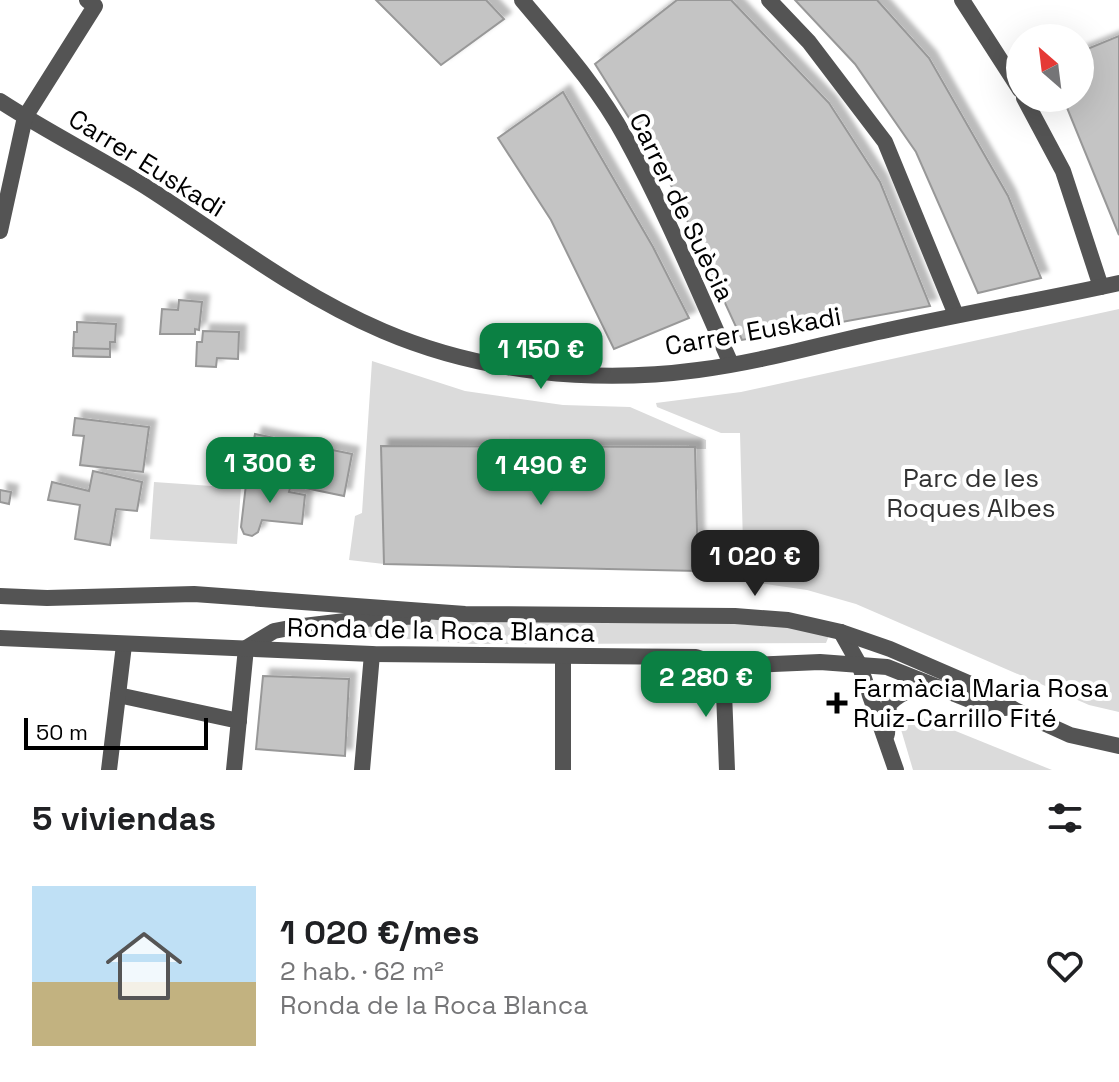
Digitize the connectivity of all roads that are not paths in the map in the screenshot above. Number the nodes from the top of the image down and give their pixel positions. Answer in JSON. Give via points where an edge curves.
{"nodes":[{"id":1,"x":87,"y":0,"type":"edge"},
{"id":2,"x":522,"y":0,"type":"edge"},
{"id":3,"x":769,"y":0,"type":"edge"},
{"id":4,"x":962,"y":0,"type":"edge"},
{"id":5,"x":1006,"y":68,"type":"edge"},
{"id":6,"x":0,"y":101,"type":"edge"},
{"id":7,"x":1031,"y":112,"type":"edge"},
{"id":8,"x":25,"y":117,"type":"junction"},
{"id":9,"x":0,"y":231,"type":"edge"},
{"id":10,"x":1119,"y":283,"type":"edge"},
{"id":11,"x":1101,"y":287,"type":"junction"},
{"id":12,"x":956,"y":315,"type":"junction"},
{"id":13,"x":731,"y":364,"type":"junction"},
{"id":14,"x":0,"y":596,"type":"edge"},
{"id":15,"x":465,"y":614,"type":"junction"},
{"id":16,"x":841,"y":632,"type":"junction"},
{"id":17,"x":0,"y":638,"type":"edge"},
{"id":18,"x":124,"y":645,"type":"junction"},
{"id":19,"x":246,"y":648,"type":"junction"},
{"id":20,"x":372,"y":654,"type":"junction"},
{"id":21,"x":563,"y":658,"type":"junction"},
{"id":22,"x":859,"y":664,"type":"junction"},
{"id":23,"x":723,"y":666,"type":"junction"},
{"id":24,"x":953,"y":693,"type":"junction"},
{"id":25,"x":118,"y":695,"type":"junction"},
{"id":26,"x":1015,"y":710,"type":"junction"},
{"id":27,"x":239,"y":721,"type":"junction"},
{"id":28,"x":887,"y":744,"type":"junction"},
{"id":29,"x":1119,"y":746,"type":"edge"},
{"id":30,"x":109,"y":770,"type":"edge"},
{"id":31,"x":234,"y":770,"type":"edge"},
{"id":32,"x":362,"y":770,"type":"edge"},
{"id":33,"x":563,"y":770,"type":"edge"},
{"id":34,"x":727,"y":770,"type":"edge"},
{"id":35,"x":896,"y":770,"type":"edge"}],
"edges":[{"from":1,"to":8,"type":"street","via":[[95,6]]},
{"from":2,"to":13,"type":"street","name":"Carrer de Suècia","via":[[624,135]]},
{"from":3,"to":12,"type":"street","via":[[809,42],[885,142]]},
{"from":4,"to":5,"type":"street"},
{"from":6,"to":8,"type":"street","name":"Carrer Euskadi"},
{"from":7,"to":11,"type":"street","via":[[1063,171]]},
{"from":8,"to":9,"type":"street"},
{"from":8,"to":13,"type":"street","name":"Carrer Euskadi","via":[[100,157],[320,302],[385,332],[472,360],[558,374],[619,375]]},
{"from":10,"to":11,"type":"street","name":"Carrer Euskadi"},
{"from":11,"to":12,"type":"street","name":"Carrer Euskadi"},
{"from":12,"to":13,"type":"street","name":"Carrer Euskadi"},
{"from":14,"to":15,"type":"street","name":"Ronda de la Roca Blanca","via":[[194,594]]},
{"from":15,"to":16,"type":"street","name":"Ronda de la Roca Blanca","via":[[735,616]]},
{"from":15,"to":19,"type":"street","name":"Ronda de la Roca Blanca","via":[[295,627],[274,631]]},
{"from":16,"to":22,"type":"street"},
{"from":16,"to":26,"type":"street","name":"Ronda de la Roca Blanca","via":[[943,671]]},
{"from":17,"to":18,"type":"street","name":"Ronda de la Roca Blanca"},
{"from":18,"to":19,"type":"street","name":"Ronda de la Roca Blanca"},
{"from":18,"to":25,"type":"street"},
{"from":19,"to":20,"type":"street","name":"Ronda de la Roca Blanca"},
{"from":19,"to":27,"type":"street"},
{"from":20,"to":21,"type":"street","name":"Ronda de la Roca Blanca"},
{"from":20,"to":32,"type":"street"},
{"from":21,"to":23,"type":"street","name":"Ronda de la Roca Blanca","via":[[696,657]]},
{"from":21,"to":33,"type":"street"},
{"from":22,"to":23,"type":"street","name":"Ronda de la Roca Blanca"},
{"from":22,"to":24,"type":"street","name":"Ronda de la Roca Blanca","via":[[896,670]]},
{"from":22,"to":28,"type":"street"},
{"from":23,"to":34,"type":"street"},
{"from":24,"to":26,"type":"street","name":"Ronda de la Roca Blanca"},
{"from":24,"to":28,"type":"street","via":[[924,688],[899,695],[889,704]]},
{"from":25,"to":27,"type":"street"},
{"from":25,"to":30,"type":"street"},
{"from":26,"to":29,"type":"street","via":[[1070,735]]},
{"from":27,"to":31,"type":"street"},
{"from":28,"to":35,"type":"street"}]}
